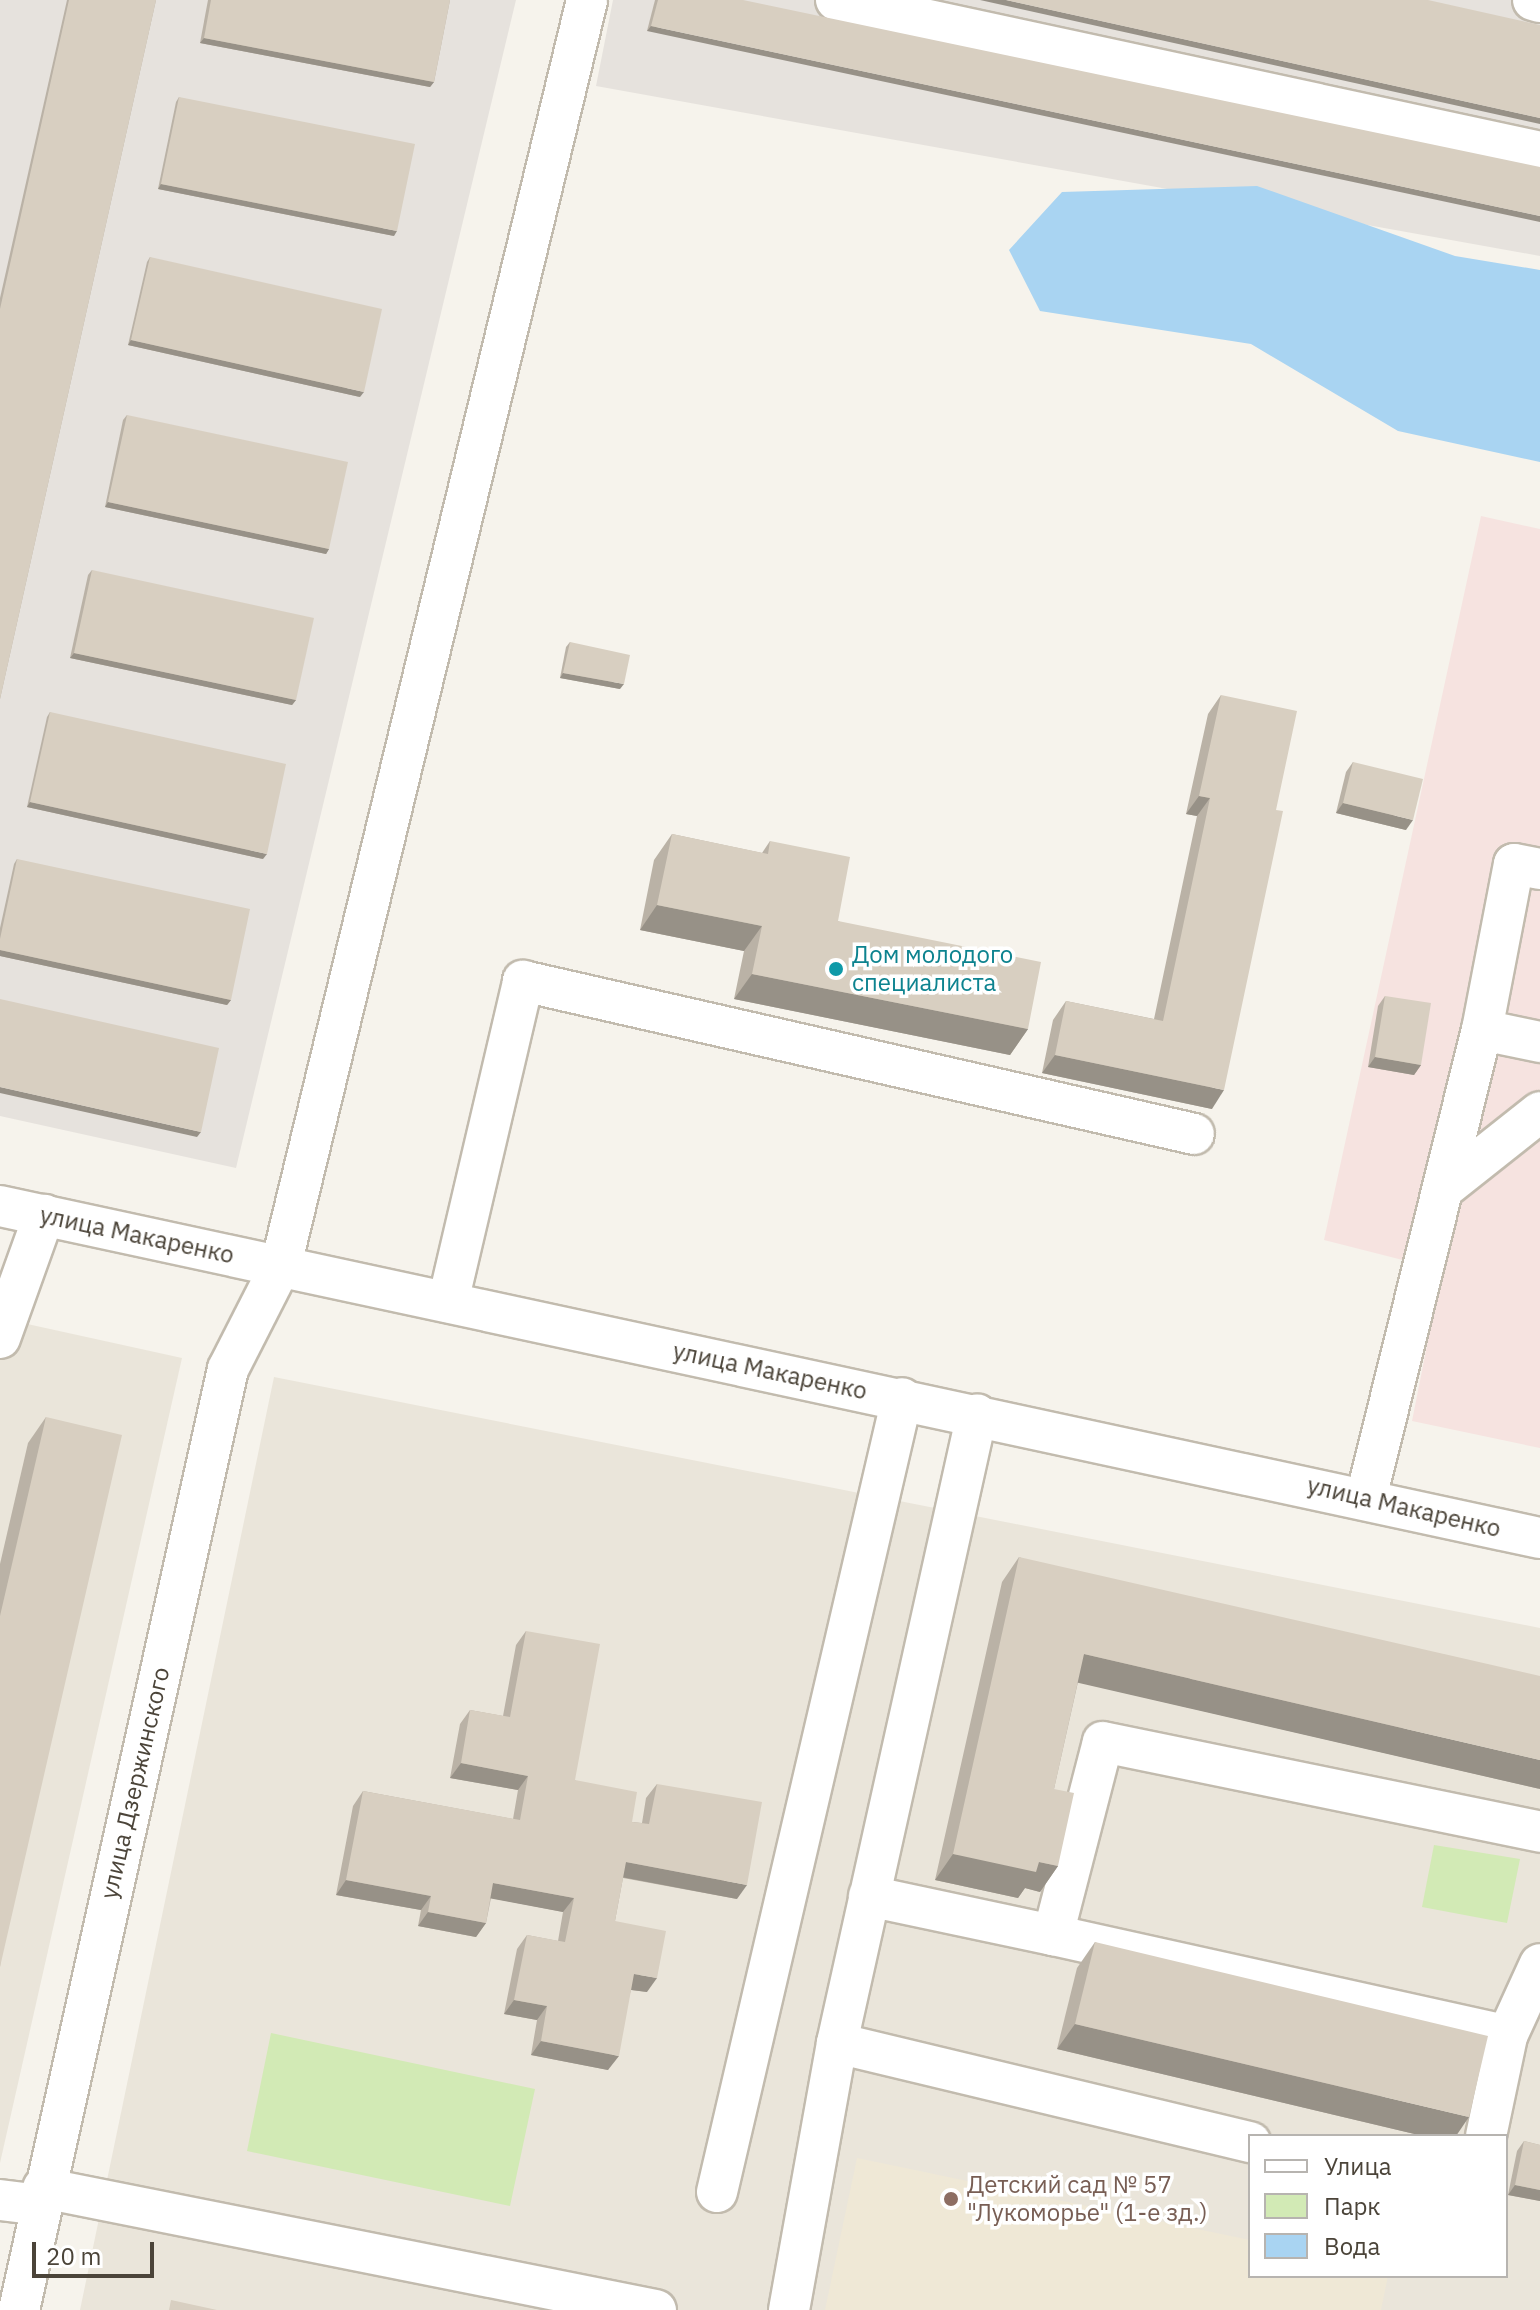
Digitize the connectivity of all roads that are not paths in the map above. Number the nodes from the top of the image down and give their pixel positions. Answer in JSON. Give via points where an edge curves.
{"nodes":[{"id":1,"x":587,"y":0,"type":"edge"},
{"id":2,"x":836,"y":0,"type":"edge"},
{"id":3,"x":1533,"y":0,"type":"edge"},
{"id":4,"x":1540,"y":2,"type":"edge"},
{"id":5,"x":1540,"y":152,"type":"edge"},
{"id":6,"x":1540,"y":869,"type":"edge"},
{"id":7,"x":1482,"y":1030,"type":"junction"},
{"id":8,"x":1540,"y":1042,"type":"edge"},
{"id":9,"x":1540,"y":1112,"type":"edge"},
{"id":10,"x":1194,"y":1134,"type":"dead end"},
{"id":11,"x":1448,"y":1185,"type":"junction"},
{"id":12,"x":0,"y":1206,"type":"edge"},
{"id":13,"x":44,"y":1215,"type":"junction"},
{"id":14,"x":281,"y":1265,"type":"junction"},
{"id":15,"x":448,"y":1302,"type":"junction"},
{"id":16,"x":0,"y":1338,"type":"edge"},
{"id":17,"x":902,"y":1398,"type":"junction"},
{"id":18,"x":977,"y":1414,"type":"junction"},
{"id":19,"x":1366,"y":1498,"type":"junction"},
{"id":20,"x":1540,"y":1538,"type":"edge"},
{"id":21,"x":1540,"y":1832,"type":"edge"},
{"id":22,"x":869,"y":1896,"type":"junction"},
{"id":23,"x":1053,"y":1935,"type":"junction"},
{"id":24,"x":1540,"y":1964,"type":"edge"},
{"id":25,"x":1507,"y":2036,"type":"junction"},
{"id":26,"x":837,"y":2043,"type":"junction"},
{"id":27,"x":1486,"y":2134,"type":"edge"},
{"id":28,"x":1248,"y":2142,"type":"edge"},
{"id":29,"x":717,"y":2192,"type":"dead end"},
{"id":30,"x":41,"y":2197,"type":"junction"},
{"id":31,"x":0,"y":2200,"type":"edge"},
{"id":32,"x":19,"y":2310,"type":"edge"},
{"id":33,"x":656,"y":2310,"type":"edge"},
{"id":34,"x":789,"y":2310,"type":"edge"}],
"edges":[{"from":1,"to":14,"type":"street","name":"улица Дзержинского"},
{"from":2,"to":5,"type":"street"},
{"from":3,"to":4,"type":"street"},
{"from":6,"to":7,"type":"street","via":[[1514,864]]},
{"from":7,"to":8,"type":"street"},
{"from":7,"to":11,"type":"street"},
{"from":9,"to":11,"type":"street"},
{"from":10,"to":15,"type":"street","via":[[523,981]]},
{"from":11,"to":19,"type":"street"},
{"from":12,"to":13,"type":"street","name":"улица Макаренко"},
{"from":13,"to":14,"type":"street","name":"улица Макаренко"},
{"from":13,"to":16,"type":"street"},
{"from":14,"to":15,"type":"street","name":"улица Макаренко"},
{"from":14,"to":30,"type":"street","name":"улица Дзержинского","via":[[228,1369]]},
{"from":15,"to":17,"type":"street","name":"улица Макаренко"},
{"from":17,"to":18,"type":"street","name":"улица Макаренко"},
{"from":17,"to":29,"type":"street"},
{"from":18,"to":19,"type":"street","name":"улица Макаренко"},
{"from":18,"to":22,"type":"street"},
{"from":19,"to":20,"type":"street","name":"улица Макаренко"},
{"from":21,"to":23,"type":"street","via":[[1103,1742]]},
{"from":22,"to":23,"type":"street"},
{"from":22,"to":26,"type":"street"},
{"from":23,"to":25,"type":"street"},
{"from":24,"to":25,"type":"street"},
{"from":25,"to":27,"type":"street"},
{"from":26,"to":28,"type":"street"},
{"from":26,"to":34,"type":"street"},
{"from":30,"to":31,"type":"street"},
{"from":30,"to":32,"type":"street","name":"улица Дзержинского"},
{"from":30,"to":33,"type":"street"}]}
